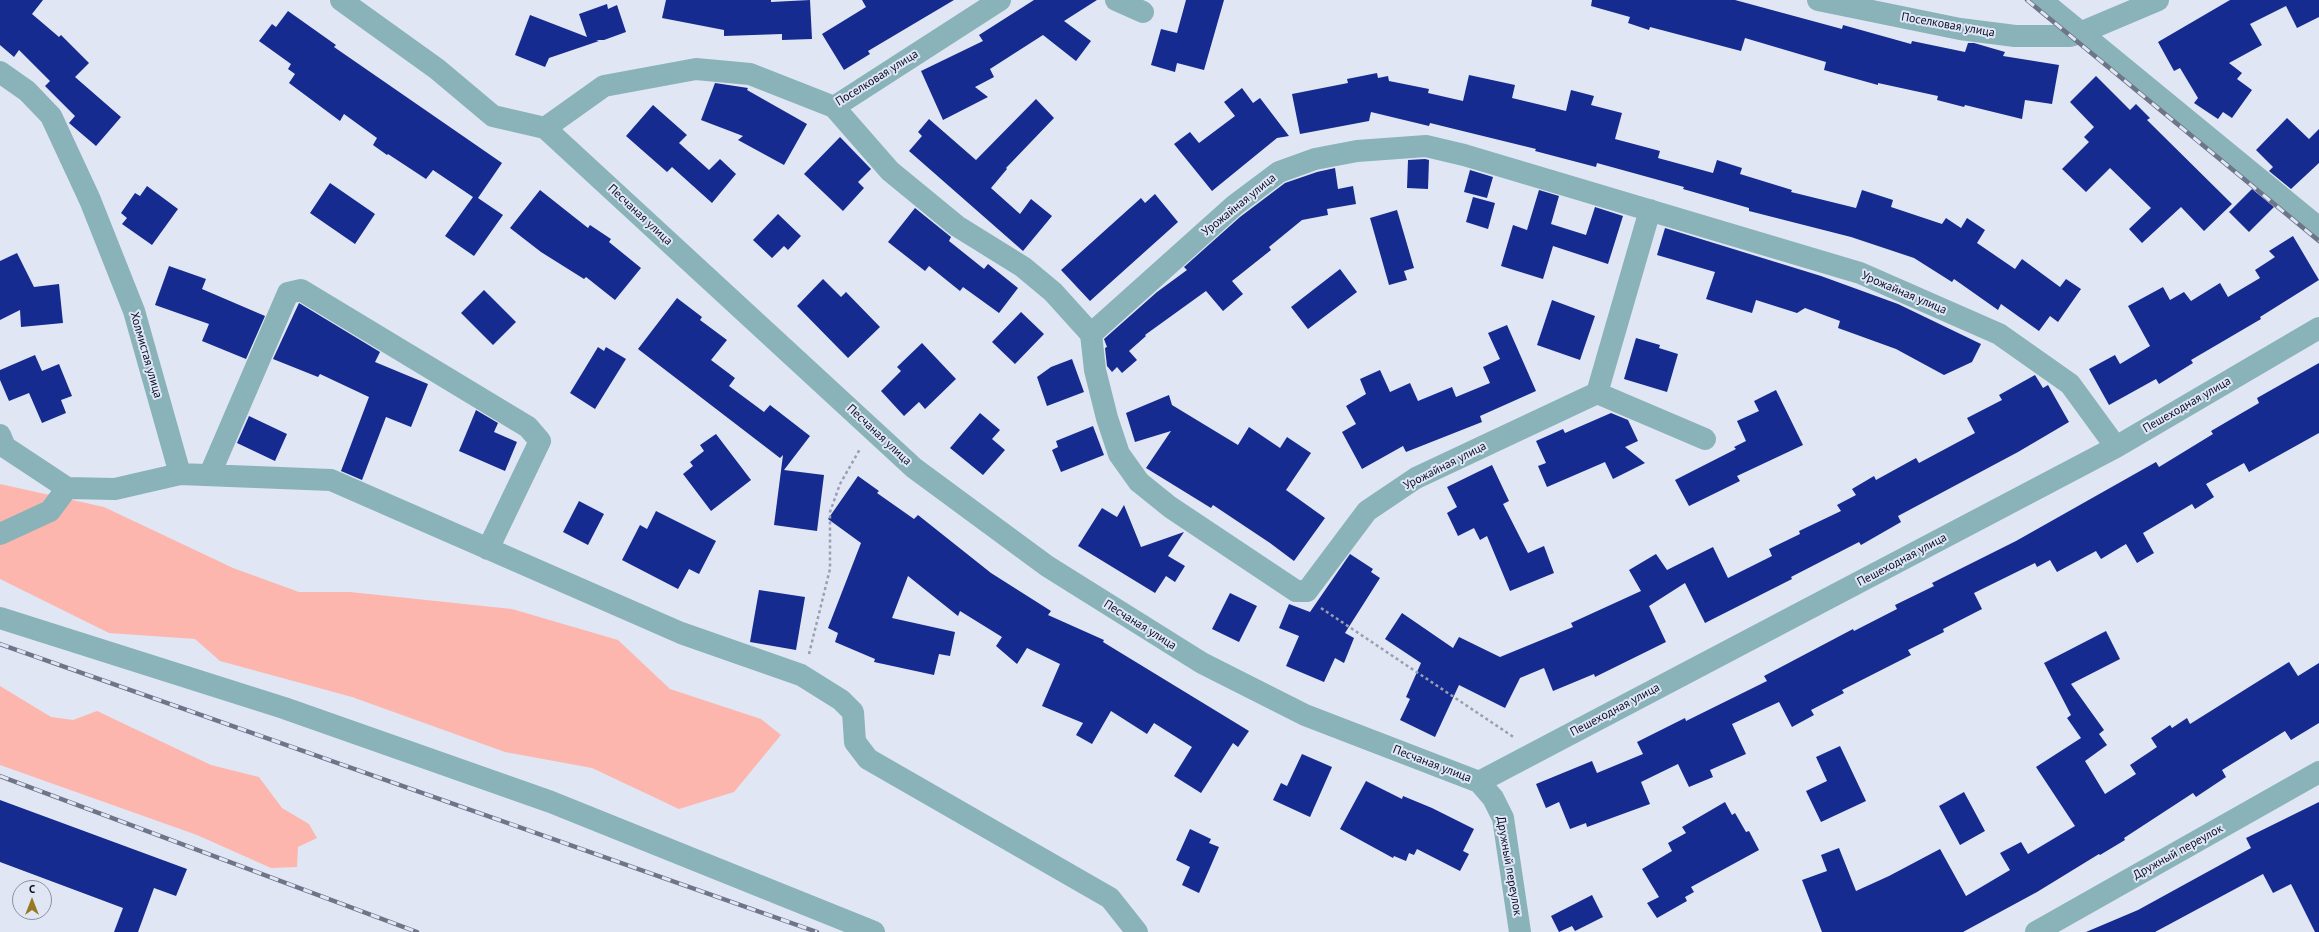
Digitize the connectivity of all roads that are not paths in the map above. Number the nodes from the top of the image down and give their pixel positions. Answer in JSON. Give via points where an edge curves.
{"nodes":[{"id":1,"x":341,"y":0,"type":"edge"},
{"id":2,"x":1000,"y":0,"type":"edge"},
{"id":3,"x":1116,"y":0,"type":"edge"},
{"id":4,"x":1818,"y":0,"type":"edge"},
{"id":5,"x":2041,"y":0,"type":"edge"},
{"id":6,"x":2158,"y":0,"type":"edge"},
{"id":7,"x":1143,"y":12,"type":"dead end"},
{"id":8,"x":2080,"y":33,"type":"junction"},
{"id":9,"x":0,"y":72,"type":"edge"},
{"id":10,"x":834,"y":107,"type":"junction"},
{"id":11,"x":545,"y":128,"type":"junction"},
{"id":12,"x":1650,"y":210,"type":"junction"},
{"id":13,"x":2319,"y":228,"type":"edge"},
{"id":14,"x":2319,"y":328,"type":"edge"},
{"id":15,"x":1091,"y":334,"type":"junction"},
{"id":16,"x":1597,"y":393,"type":"junction"},
{"id":17,"x":0,"y":435,"type":"edge"},
{"id":18,"x":1705,"y":439,"type":"dead end"},
{"id":19,"x":2116,"y":447,"type":"junction"},
{"id":20,"x":180,"y":474,"type":"junction"},
{"id":21,"x":210,"y":474,"type":"junction"},
{"id":22,"x":67,"y":488,"type":"junction"},
{"id":23,"x":0,"y":534,"type":"edge"},
{"id":24,"x":488,"y":548,"type":"junction"},
{"id":25,"x":0,"y":618,"type":"edge"},
{"id":26,"x":2319,"y":772,"type":"edge"},
{"id":27,"x":1479,"y":782,"type":"junction"},
{"id":28,"x":874,"y":932,"type":"edge"},
{"id":29,"x":1137,"y":932,"type":"edge"},
{"id":30,"x":1520,"y":932,"type":"edge"},
{"id":31,"x":2036,"y":932,"type":"edge"}],
"edges":[{"from":1,"to":11,"type":"street","name":"Песчаная улица","via":[[437,69],[492,116]]},
{"from":2,"to":10,"type":"street","name":"Поселковая улица"},
{"from":3,"to":7,"type":"street"},
{"from":4,"to":8,"type":"street","name":"Поселковая улица","via":[[1960,28],[2015,36],[2070,36]]},
{"from":5,"to":8,"type":"street"},
{"from":6,"to":8,"type":"street","name":"Поселковая улица"},
{"from":8,"to":13,"type":"street"},
{"from":9,"to":20,"type":"street","name":"Холмистая улица","via":[[27,91],[51,116],[90,200],[134,311]]},
{"from":10,"to":11,"type":"street","name":"Поселковая улица","via":[[750,74],[696,69],[604,86]]},
{"from":10,"to":15,"type":"street","via":[[890,171],[957,226],[1023,267],[1053,292]]},
{"from":11,"to":27,"type":"street","name":"Песчаная улица","via":[[914,468],[1047,566],[1202,663],[1305,715]]},
{"from":12,"to":15,"type":"street","name":"Урожайная улица","via":[[1426,146],[1357,151],[1315,159],[1279,172],[1235,206]]},
{"from":12,"to":16,"type":"street"},
{"from":12,"to":19,"type":"street","name":"Урожайная улица","via":[[1860,273],[1999,334],[2070,384]]},
{"from":14,"to":19,"type":"street","name":"Пешеходная улица"},
{"from":15,"to":16,"type":"street","name":"Урожайная улица","via":[[1095,370],[1107,418],[1119,454],[1139,482],[1170,507],[1296,592],[1307,592],[1367,511],[1416,478]]},
{"from":16,"to":18,"type":"street"},
{"from":17,"to":22,"type":"street","via":[[5,447]]},
{"from":19,"to":27,"type":"street","name":"Пешеходная улица"},
{"from":20,"to":21,"type":"street"},
{"from":20,"to":22,"type":"street","via":[[114,489]]},
{"from":21,"to":24,"type":"street","via":[[331,480]]},
{"from":21,"to":24,"type":"street","via":[[288,293],[301,290],[528,427],[540,442]]},
{"from":22,"to":23,"type":"street","via":[[50,511]]},
{"from":24,"to":29,"type":"street","via":[[681,632],[801,676],[841,700],[853,712],[856,742],[868,759],[1110,898]]},
{"from":25,"to":28,"type":"street","via":[[284,708],[551,802]]},
{"from":26,"to":31,"type":"street","name":"Дружный переулок"},
{"from":27,"to":30,"type":"street","name":"Дружный переулок","via":[[1493,798],[1503,818]]}]}
